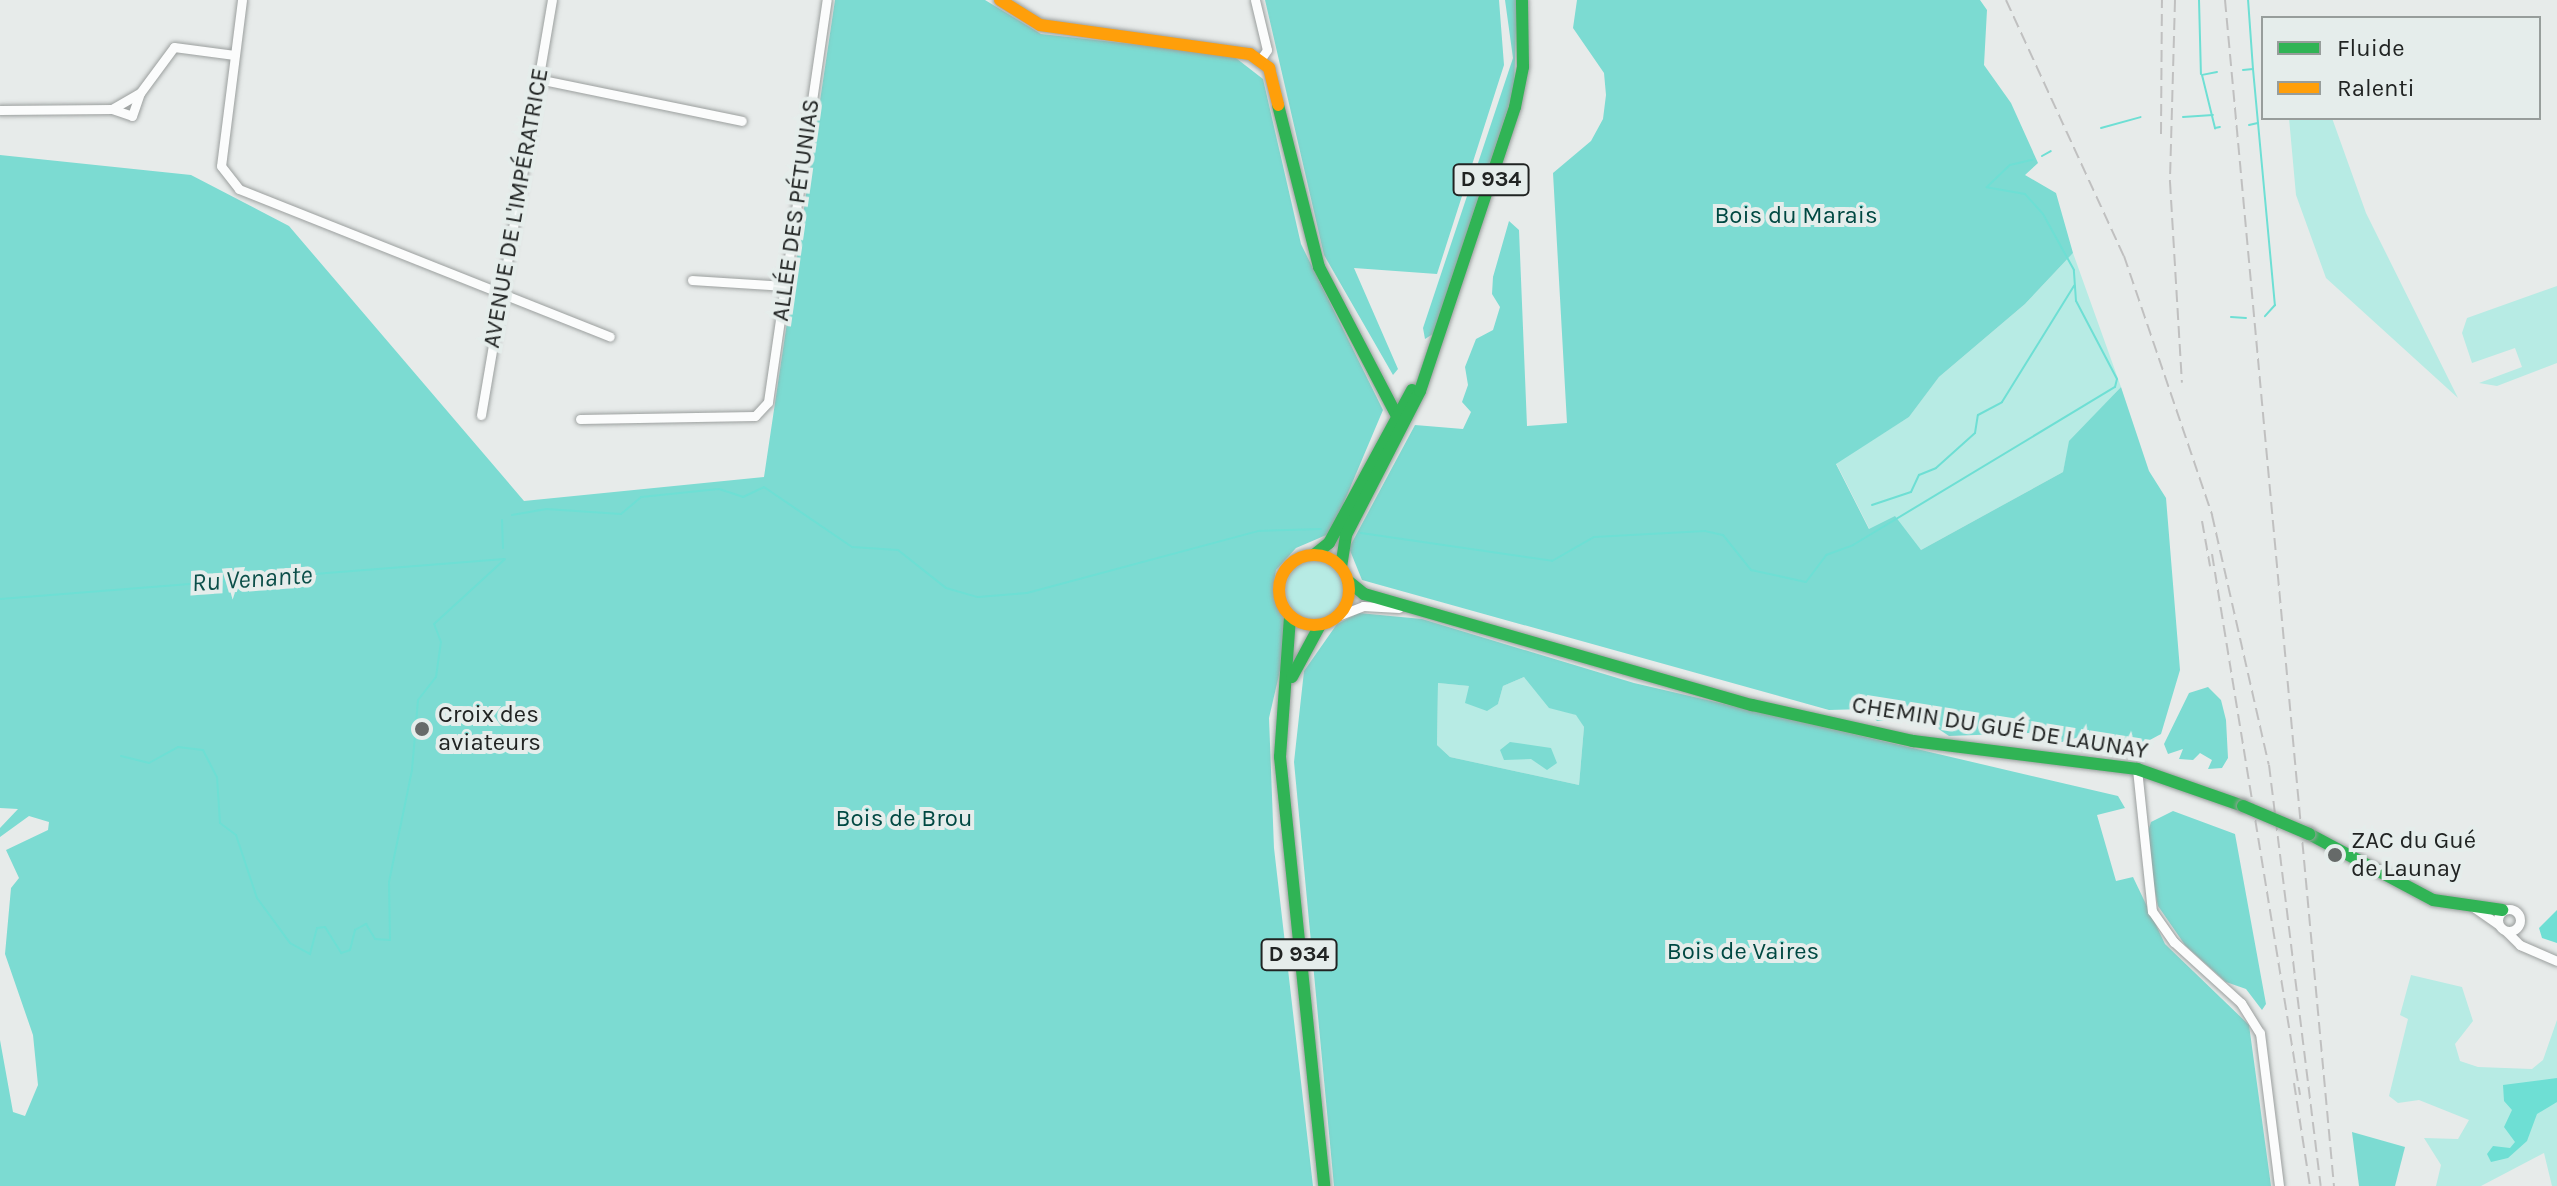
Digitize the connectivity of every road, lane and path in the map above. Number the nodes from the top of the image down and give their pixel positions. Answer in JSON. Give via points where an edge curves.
{"nodes":[{"id":1,"x":242,"y":0,"type":"edge"},
{"id":2,"x":552,"y":0,"type":"edge"},
{"id":3,"x":827,"y":0,"type":"edge"},
{"id":4,"x":1000,"y":0,"type":"edge"},
{"id":5,"x":1255,"y":0,"type":"edge"},
{"id":6,"x":1522,"y":0,"type":"edge"},
{"id":7,"x":234,"y":55,"type":"junction"},
{"id":8,"x":1260,"y":60,"type":"junction"},
{"id":9,"x":538,"y":79,"type":"junction"},
{"id":10,"x":0,"y":101,"type":"edge"},
{"id":11,"x":0,"y":110,"type":"edge"},
{"id":12,"x":742,"y":121,"type":"dead end"},
{"id":13,"x":692,"y":280,"type":"dead end"},
{"id":14,"x":785,"y":286,"type":"junction"},
{"id":15,"x":501,"y":295,"type":"junction"},
{"id":16,"x":610,"y":337,"type":"dead end"},
{"id":17,"x":1432,"y":354,"type":"junction"},
{"id":18,"x":481,"y":415,"type":"dead end"},
{"id":19,"x":1398,"y":416,"type":"junction"},
{"id":20,"x":580,"y":419,"type":"dead end"},
{"id":21,"x":1378,"y":475,"type":"junction"},
{"id":22,"x":1314,"y":555,"type":"junction"},
{"id":23,"x":1341,"y":567,"type":"junction"},
{"id":24,"x":1348,"y":581,"type":"junction"},
{"id":25,"x":1413,"y":609,"type":"junction"},
{"id":26,"x":1340,"y":615,"type":"junction"},
{"id":27,"x":1290,"y":617,"type":"junction"},
{"id":28,"x":1320,"y":625,"type":"junction"},
{"id":29,"x":1280,"y":724,"type":"junction"},
{"id":30,"x":2137,"y":769,"type":"junction"},
{"id":31,"x":2472,"y":906,"type":"junction"},
{"id":32,"x":2502,"y":910,"type":"junction"},
{"id":33,"x":2519,"y":924,"type":"junction"},
{"id":34,"x":2502,"y":927,"type":"junction"},
{"id":35,"x":2528,"y":948,"type":"junction"},
{"id":36,"x":2557,"y":961,"type":"edge"},
{"id":37,"x":1324,"y":1186,"type":"edge"},
{"id":38,"x":2279,"y":1186,"type":"edge"}],
"edges":[{"from":1,"to":7,"type":"street"},
{"from":2,"to":9,"type":"street","name":"AVENUE DE L'IMPÉRATRICE"},
{"from":3,"to":14,"type":"street","name":"ALLÉE DES PÉTUNIAS"},
{"from":4,"to":8,"type":"street","via":[[1040,25],[1227,48]]},
{"from":5,"to":8,"type":"street","via":[[1267,50]]},
{"from":6,"to":17,"type":"street","number":"D 934","via":[[1523,67],[1515,107]]},
{"from":7,"to":11,"type":"street","via":[[174,47],[140,93],[132,116],[112,109]]},
{"from":7,"to":15,"type":"street","via":[[221,166],[239,189]]},
{"from":8,"to":19,"type":"street","via":[[1274,79],[1319,267]]},
{"from":9,"to":12,"type":"street"},
{"from":9,"to":15,"type":"street","name":"AVENUE DE L'IMPÉRATRICE"},
{"from":10,"to":11,"type":"street"},
{"from":13,"to":14,"type":"street"},
{"from":14,"to":20,"type":"street","name":"ALLÉE DES PÉTUNIAS","via":[[768,402],[755,416]]},
{"from":15,"to":16,"type":"street"},
{"from":15,"to":18,"type":"street","name":"AVENUE DE L'IMPÉRATRICE"},
{"from":17,"to":19,"type":"street","number":"D 934"},
{"from":17,"to":21,"type":"street","number":"D 934","via":[[1409,419]]},
{"from":19,"to":21,"type":"street"},
{"from":19,"to":22,"type":"street","number":"D 934","via":[[1329,543]]},
{"from":21,"to":23,"type":"street","number":"D 934","via":[[1346,535]]},
{"from":22,"to":23,"type":"street"},
{"from":22,"to":27,"type":"street","via":[[1294,561],[1280,581],[1282,605]]},
{"from":23,"to":24,"type":"street"},
{"from":24,"to":25,"type":"street","name":"CHEMIN DU GUÉ DE LAUNAY","via":[[1364,594]]},
{"from":24,"to":26,"type":"street"},
{"from":25,"to":26,"type":"street","name":"CHEMIN DU GUÉ DE LAUNAY","via":[[1363,606]]},
{"from":25,"to":30,"type":"street","name":"CHEMIN DU GUÉ DE LAUNAY","via":[[1671,684],[1874,734]]},
{"from":26,"to":28,"type":"street"},
{"from":27,"to":28,"type":"street"},
{"from":27,"to":29,"type":"street","number":"D 934"},
{"from":28,"to":29,"type":"street","number":"D 934","via":[[1296,662]]},
{"from":29,"to":37,"type":"street","number":"D 934"},
{"from":30,"to":31,"type":"street","name":"CHEMIN DU GUÉ DE LAUNAY","bridge":true,"via":[[2309,834],[2433,900]]},
{"from":30,"to":38,"type":"street","via":[[2152,911],[2174,942],[2241,1003],[2260,1033]]},
{"from":31,"to":32,"type":"street","name":"CHEMIN DU GUÉ DE LAUNAY"},
{"from":31,"to":34,"type":"street","name":"CHEMIN DU GUÉ DE LAUNAY"},
{"from":32,"to":33,"type":"street","via":[[2516,911]]},
{"from":32,"to":34,"type":"street"},
{"from":33,"to":34,"type":"street"},
{"from":33,"to":35,"type":"street"},
{"from":34,"to":35,"type":"street","name":"CHEMIN DU GUÉ DE LAUNAY"},
{"from":35,"to":36,"type":"street","name":"CHEMIN DU GUÉ DE LAUNAY"}]}
